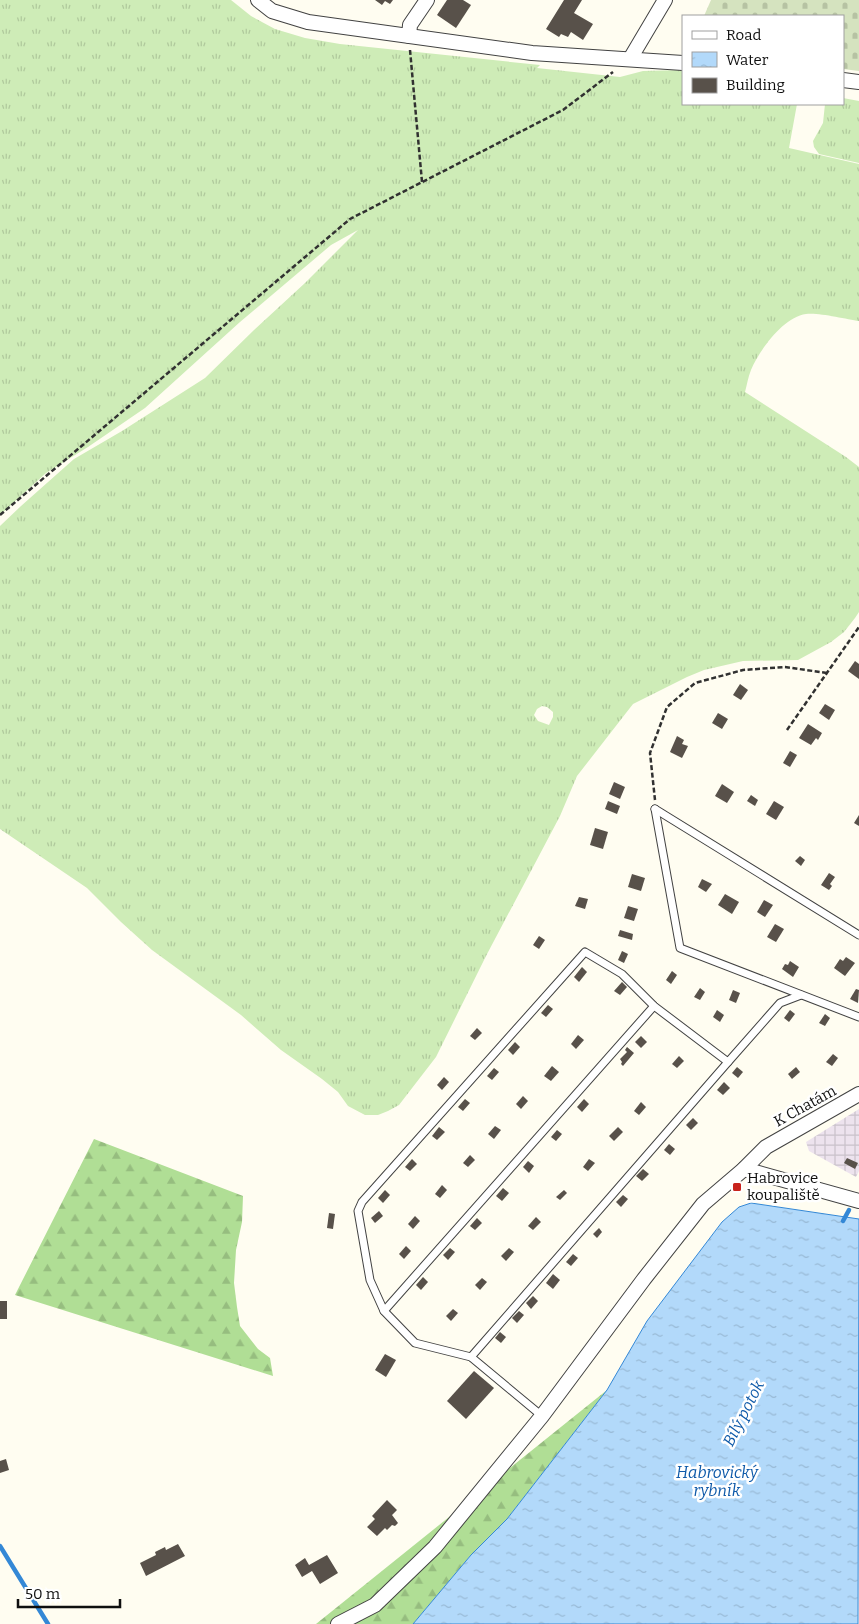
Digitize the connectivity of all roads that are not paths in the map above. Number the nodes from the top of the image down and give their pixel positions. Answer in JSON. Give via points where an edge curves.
{"nodes":[{"id":1,"x":258,"y":0,"type":"edge"},
{"id":2,"x":427,"y":0,"type":"edge"},
{"id":3,"x":665,"y":0,"type":"edge"},
{"id":4,"x":409,"y":36,"type":"junction"},
{"id":5,"x":630,"y":59,"type":"junction"},
{"id":6,"x":682,"y":63,"type":"edge"},
{"id":7,"x":844,"y":80,"type":"edge"},
{"id":8,"x":859,"y":82,"type":"edge"},
{"id":9,"x":859,"y":935,"type":"edge"},
{"id":10,"x":801,"y":995,"type":"junction"},
{"id":11,"x":654,"y":1006,"type":"junction"},
{"id":12,"x":859,"y":1017,"type":"edge"},
{"id":13,"x":728,"y":1062,"type":"junction"},
{"id":14,"x":859,"y":1094,"type":"edge"},
{"id":15,"x":744,"y":1169,"type":"junction"},
{"id":16,"x":859,"y":1201,"type":"edge"},
{"id":17,"x":384,"y":1311,"type":"junction"},
{"id":18,"x":470,"y":1357,"type":"junction"},
{"id":19,"x":542,"y":1416,"type":"junction"},
{"id":20,"x":338,"y":1624,"type":"edge"}],
"edges":[{"from":1,"to":4,"type":"street","via":[[272,10],[308,22]]},
{"from":2,"to":4,"type":"street","via":[[410,25]]},
{"from":3,"to":5,"type":"street"},
{"from":4,"to":5,"type":"street","via":[[532,53]]},
{"from":5,"to":6,"type":"street"},
{"from":7,"to":8,"type":"street"},
{"from":9,"to":10,"type":"lane","via":[[655,809],[680,948]]},
{"from":10,"to":12,"type":"lane"},
{"from":10,"to":13,"type":"lane","via":[[780,1003]]},
{"from":11,"to":13,"type":"lane"},
{"from":11,"to":17,"type":"lane"},
{"from":11,"to":17,"type":"lane","via":[[622,974],[585,952],[362,1202],[358,1211],[370,1280]]},
{"from":13,"to":18,"type":"lane"},
{"from":14,"to":15,"type":"street","name":"K Chatám","via":[[766,1147]]},
{"from":15,"to":16,"type":"street"},
{"from":15,"to":19,"type":"street","name":"K Chatám","via":[[703,1204]]},
{"from":17,"to":18,"type":"lane","via":[[415,1343]]},
{"from":18,"to":19,"type":"lane"},
{"from":19,"to":20,"type":"street","name":"K Chatám","via":[[435,1547],[375,1605]]}]}
